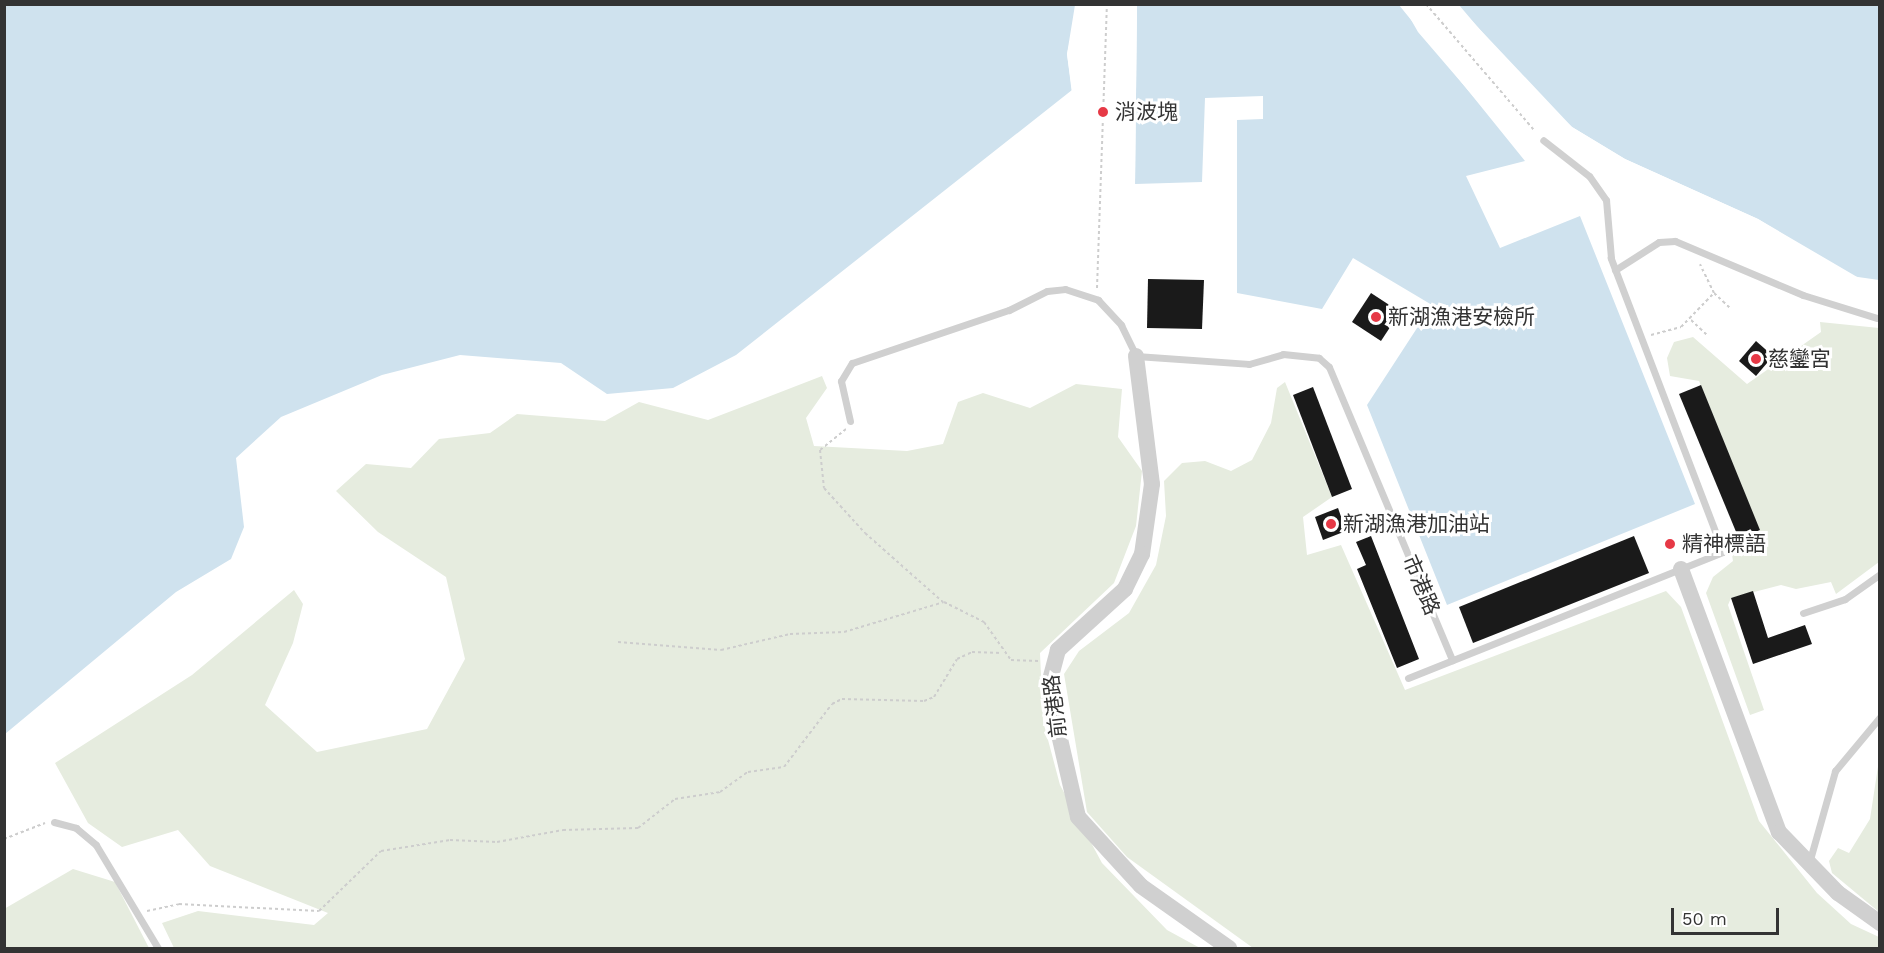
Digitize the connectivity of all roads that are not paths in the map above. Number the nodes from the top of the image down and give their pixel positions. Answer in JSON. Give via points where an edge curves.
{"nodes":[{"id":1,"x":1543,"y":140,"type":"road end"},
{"id":2,"x":1615,"y":270,"type":"junction"},
{"id":3,"x":1877,"y":318,"type":"dead end"},
{"id":4,"x":1136,"y":357,"type":"junction"},
{"id":5,"x":850,"y":421,"type":"road end"},
{"id":6,"x":1681,"y":569,"type":"junction"},
{"id":7,"x":1880,"y":574,"type":"edge"},
{"id":8,"x":1803,"y":613,"type":"dead end"},
{"id":9,"x":1452,"y":660,"type":"junction"},
{"id":10,"x":1408,"y":678,"type":"dead end"},
{"id":11,"x":1880,"y":717,"type":"edge"},
{"id":12,"x":54,"y":822,"type":"road end"},
{"id":13,"x":1808,"y":865,"type":"junction"},
{"id":14,"x":1880,"y":923,"type":"edge"},
{"id":15,"x":158,"y":948,"type":"edge"},
{"id":16,"x":1229,"y":948,"type":"edge"}],
"edges":[{"from":1,"to":2,"type":"lane","via":[[1603,193]]},
{"from":2,"to":3,"type":"lane","via":[[1659,242],[1688,244],[1793,291]]},
{"from":2,"to":6,"type":"lane","via":[[1724,552]]},
{"from":4,"to":5,"type":"lane","via":[[1121,325],[1098,300],[1065,289],[1047,291],[1009,310],[860,358],[841,381]]},
{"from":4,"to":9,"type":"lane","name":"市港路","via":[[1249,364],[1283,354],[1324,360]]},
{"from":4,"to":16,"type":"street","name":"前港路","via":[[1152,484],[1142,554],[1125,589],[1051,660],[1048,687],[1078,817],[1141,886]]},
{"from":6,"to":9,"type":"lane"},
{"from":6,"to":13,"type":"street","via":[[1770,817]]},
{"from":7,"to":8,"type":"lane","via":[[1845,599]]},
{"from":9,"to":10,"type":"lane"},
{"from":11,"to":13,"type":"lane","via":[[1835,771]]},
{"from":12,"to":15,"type":"lane","via":[[76,828],[96,845]]},
{"from":13,"to":14,"type":"street"}]}
